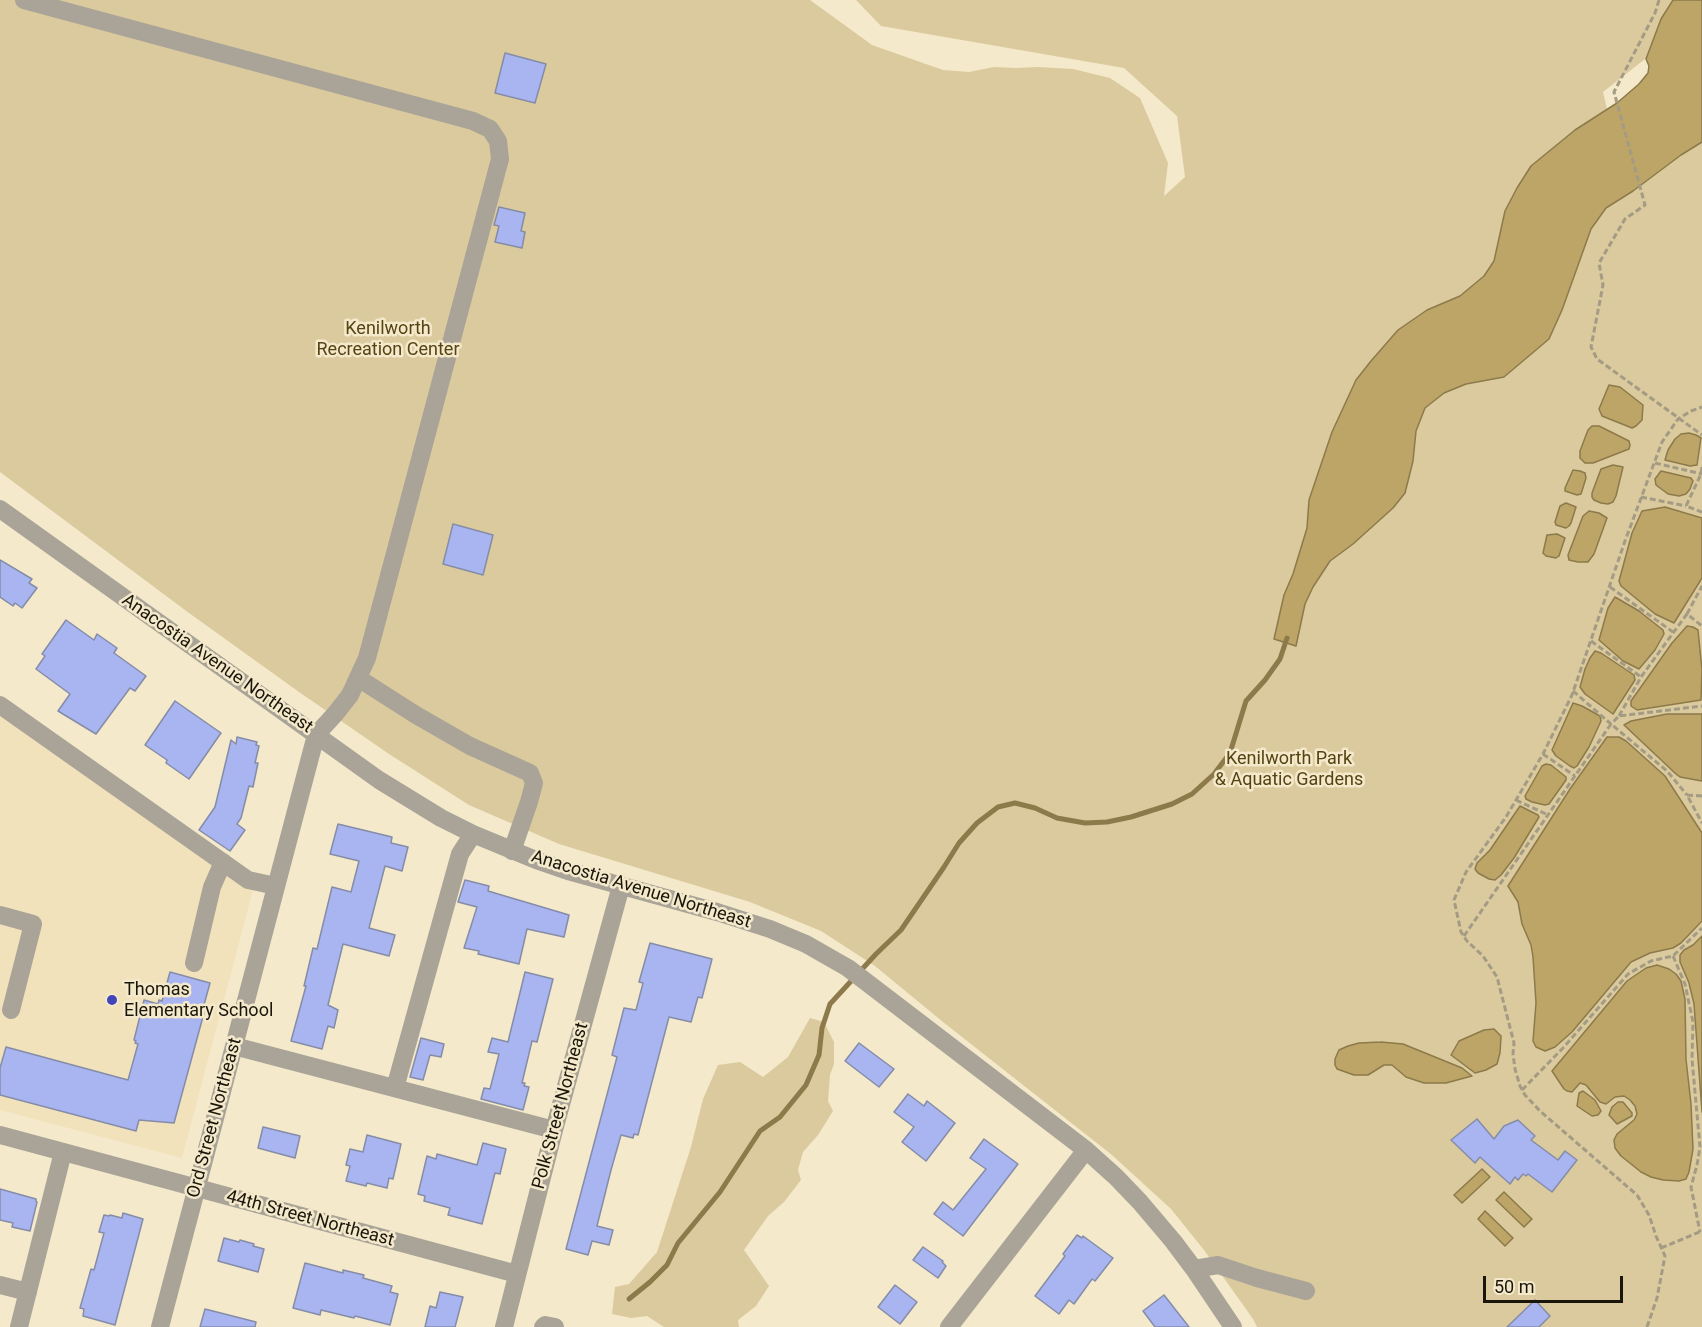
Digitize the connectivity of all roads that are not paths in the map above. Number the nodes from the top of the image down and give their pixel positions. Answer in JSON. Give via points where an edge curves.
{"nodes":[{"id":1,"x":24,"y":0,"type":"edge"},
{"id":2,"x":0,"y":509,"type":"edge"},
{"id":3,"x":358,"y":678,"type":"junction"},
{"id":4,"x":0,"y":705,"type":"edge"},
{"id":5,"x":316,"y":735,"type":"junction"},
{"id":6,"x":472,"y":834,"type":"junction"},
{"id":7,"x":512,"y":851,"type":"junction"},
{"id":8,"x":223,"y":862,"type":"junction"},
{"id":9,"x":276,"y":886,"type":"junction"},
{"id":10,"x":621,"y":886,"type":"junction"},
{"id":11,"x":0,"y":915,"type":"edge"},
{"id":12,"x":194,"y":963,"type":"dead end"},
{"id":13,"x":11,"y":1010,"type":"dead end"},
{"id":14,"x":234,"y":1046,"type":"junction"},
{"id":15,"x":396,"y":1088,"type":"junction"},
{"id":16,"x":554,"y":1130,"type":"junction"},
{"id":17,"x":0,"y":1135,"type":"edge"},
{"id":18,"x":1086,"y":1150,"type":"junction"},
{"id":19,"x":63,"y":1152,"type":"junction"},
{"id":20,"x":196,"y":1188,"type":"junction"},
{"id":21,"x":1194,"y":1269,"type":"junction"},
{"id":22,"x":517,"y":1274,"type":"junction"},
{"id":23,"x":0,"y":1285,"type":"edge"},
{"id":24,"x":1306,"y":1291,"type":"dead end"},
{"id":25,"x":28,"y":1292,"type":"junction"},
{"id":26,"x":19,"y":1327,"type":"edge"},
{"id":27,"x":160,"y":1327,"type":"edge"},
{"id":28,"x":504,"y":1327,"type":"edge"},
{"id":29,"x":543,"y":1327,"type":"edge"},
{"id":30,"x":555,"y":1327,"type":"edge"},
{"id":31,"x":949,"y":1327,"type":"edge"},
{"id":32,"x":1233,"y":1327,"type":"edge"}],
"edges":[{"from":1,"to":3,"type":"street","via":[[473,121],[490,129],[498,141],[500,159],[367,658]]},
{"from":2,"to":5,"type":"street","name":"Anacostia Avenue Northeast"},
{"from":3,"to":5,"type":"street","via":[[350,695]]},
{"from":3,"to":7,"type":"street","via":[[470,746],[530,773],[534,783]]},
{"from":4,"to":8,"type":"street"},
{"from":5,"to":6,"type":"street","name":"Anacostia Avenue Northeast","via":[[395,790]]},
{"from":5,"to":9,"type":"street","name":"Ord Street Northeast"},
{"from":6,"to":7,"type":"street","name":"Anacostia Avenue Northeast"},
{"from":6,"to":15,"type":"street","via":[[460,854]]},
{"from":7,"to":10,"type":"street","name":"Anacostia Avenue Northeast"},
{"from":8,"to":9,"type":"street","via":[[248,880]]},
{"from":8,"to":12,"type":"street","via":[[212,887]]},
{"from":9,"to":14,"type":"street","name":"Ord Street Northeast"},
{"from":10,"to":16,"type":"street","name":"Polk Street Northeast"},
{"from":10,"to":18,"type":"street","name":"Anacostia Avenue Northeast","via":[[717,912],[806,944],[848,968]]},
{"from":11,"to":13,"type":"street","via":[[33,924]]},
{"from":14,"to":15,"type":"street"},
{"from":14,"to":20,"type":"street","name":"Ord Street Northeast"},
{"from":15,"to":16,"type":"street"},
{"from":16,"to":22,"type":"street","name":"Polk Street Northeast"},
{"from":17,"to":19,"type":"street","name":"44th Street Northeast"},
{"from":18,"to":21,"type":"street","name":"Anacostia Avenue Northeast","via":[[1140,1202]]},
{"from":18,"to":31,"type":"street"},
{"from":19,"to":20,"type":"street","name":"44th Street Northeast"},
{"from":19,"to":25,"type":"street"},
{"from":20,"to":22,"type":"street","name":"44th Street Northeast"},
{"from":20,"to":27,"type":"street","name":"Ord Street Northeast"},
{"from":21,"to":24,"type":"street","via":[[1218,1265]]},
{"from":21,"to":32,"type":"street","name":"Anacostia Avenue Northeast"},
{"from":22,"to":28,"type":"street","name":"Polk Street Northeast"},
{"from":23,"to":25,"type":"street"},
{"from":25,"to":26,"type":"street"},
{"from":29,"to":30,"type":"street"}]}
